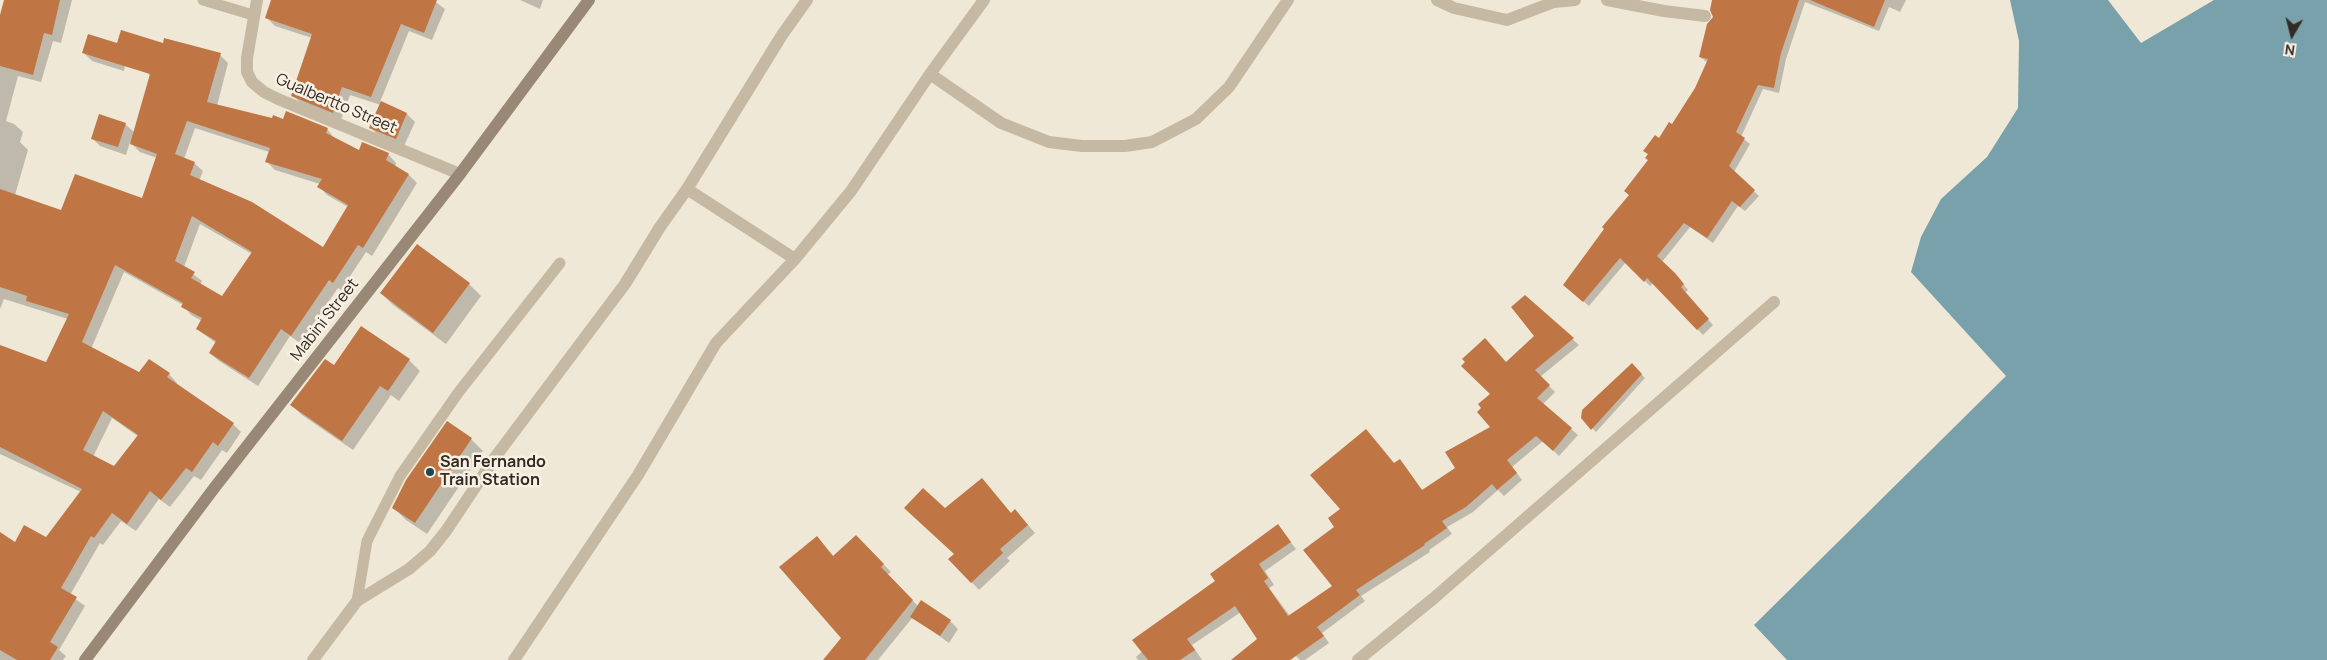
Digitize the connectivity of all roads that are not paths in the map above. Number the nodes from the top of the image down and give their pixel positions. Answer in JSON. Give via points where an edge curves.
{"nodes":[{"id":1,"x":203,"y":0,"type":"edge"},
{"id":2,"x":257,"y":0,"type":"edge"},
{"id":3,"x":589,"y":0,"type":"edge"},
{"id":4,"x":807,"y":0,"type":"edge"},
{"id":5,"x":984,"y":0,"type":"edge"},
{"id":6,"x":1288,"y":0,"type":"edge"},
{"id":7,"x":1438,"y":0,"type":"edge"},
{"id":8,"x":1575,"y":0,"type":"edge"},
{"id":9,"x":1607,"y":0,"type":"edge"},
{"id":10,"x":253,"y":15,"type":"junction"},
{"id":11,"x":1705,"y":16,"type":"dead end"},
{"id":12,"x":930,"y":74,"type":"junction"},
{"id":13,"x":460,"y":174,"type":"junction"},
{"id":14,"x":687,"y":190,"type":"junction"},
{"id":15,"x":795,"y":259,"type":"junction"},
{"id":16,"x":560,"y":263,"type":"dead end"},
{"id":17,"x":1774,"y":302,"type":"dead end"},
{"id":18,"x":357,"y":602,"type":"junction"},
{"id":19,"x":85,"y":660,"type":"edge"},
{"id":20,"x":313,"y":660,"type":"edge"},
{"id":21,"x":514,"y":660,"type":"edge"},
{"id":22,"x":1358,"y":660,"type":"edge"}],
"edges":[{"from":1,"to":10,"type":"lane"},
{"from":2,"to":10,"type":"street","name":"Gualbertto Street"},
{"from":3,"to":13,"type":"main road","name":"Mabini Street"},
{"from":4,"to":14,"type":"street"},
{"from":5,"to":12,"type":"street"},
{"from":6,"to":12,"type":"street","via":[[1229,87],[1196,119],[1152,142],[1082,146],[1049,142],[1001,123]]},
{"from":7,"to":8,"type":"street","via":[[1454,8],[1506,20],[1554,2]]},
{"from":9,"to":11,"type":"street","via":[[1664,12]]},
{"from":10,"to":13,"type":"street","name":"Gualbertto Street","via":[[247,72],[252,82],[264,92]]},
{"from":12,"to":15,"type":"street","via":[[851,191]]},
{"from":13,"to":19,"type":"main road","name":"Mabini Street","via":[[215,487]]},
{"from":14,"to":15,"type":"street"},
{"from":14,"to":18,"type":"street","via":[[625,284],[496,456],[430,551],[409,569]]},
{"from":15,"to":21,"type":"street","via":[[716,343],[638,475]]},
{"from":16,"to":18,"type":"lane","via":[[458,393],[400,476],[367,541]]},
{"from":17,"to":22,"type":"street","via":[[1434,598]]},
{"from":18,"to":20,"type":"street"}]}
